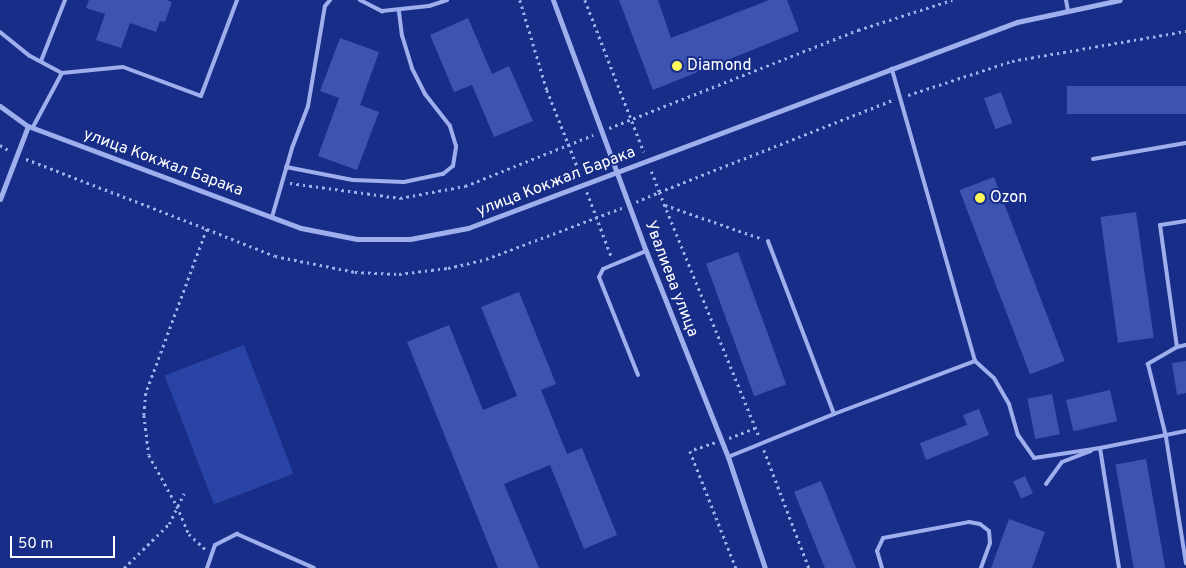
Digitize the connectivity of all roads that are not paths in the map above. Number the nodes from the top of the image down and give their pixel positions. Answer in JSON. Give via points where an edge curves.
{"nodes":[{"id":1,"x":65,"y":0,"type":"edge"},
{"id":2,"x":237,"y":0,"type":"edge"},
{"id":3,"x":330,"y":0,"type":"edge"},
{"id":4,"x":360,"y":0,"type":"edge"},
{"id":5,"x":447,"y":0,"type":"edge"},
{"id":6,"x":553,"y":0,"type":"edge"},
{"id":7,"x":1066,"y":0,"type":"edge"},
{"id":8,"x":1120,"y":0,"type":"edge"},
{"id":9,"x":400,"y":10,"type":"junction"},
{"id":10,"x":1068,"y":10,"type":"junction"},
{"id":11,"x":0,"y":32,"type":"edge"},
{"id":12,"x":41,"y":61,"type":"junction"},
{"id":13,"x":892,"y":69,"type":"junction"},
{"id":14,"x":62,"y":73,"type":"junction"},
{"id":15,"x":0,"y":106,"type":"edge"},
{"id":16,"x":31,"y":127,"type":"junction"},
{"id":17,"x":1186,"y":143,"type":"edge"},
{"id":18,"x":1092,"y":159,"type":"dead end"},
{"id":19,"x":286,"y":167,"type":"junction"},
{"id":20,"x":618,"y":173,"type":"junction"},
{"id":21,"x":0,"y":199,"type":"edge"},
{"id":22,"x":272,"y":217,"type":"junction"},
{"id":23,"x":1186,"y":221,"type":"edge"},
{"id":24,"x":768,"y":241,"type":"road end"},
{"id":25,"x":646,"y":251,"type":"junction"},
{"id":26,"x":1186,"y":345,"type":"edge"},
{"id":27,"x":1177,"y":347,"type":"junction"},
{"id":28,"x":974,"y":362,"type":"junction"},
{"id":29,"x":638,"y":375,"type":"dead end"},
{"id":30,"x":834,"y":414,"type":"junction"},
{"id":31,"x":1186,"y":431,"type":"edge"},
{"id":32,"x":1166,"y":436,"type":"junction"},
{"id":33,"x":1100,"y":448,"type":"junction"},
{"id":34,"x":728,"y":457,"type":"junction"},
{"id":35,"x":1046,"y":484,"type":"dead end"},
{"id":36,"x":1186,"y":563,"type":"edge"},
{"id":37,"x":206,"y":568,"type":"edge"},
{"id":38,"x":314,"y":568,"type":"edge"},
{"id":39,"x":765,"y":568,"type":"edge"},
{"id":40,"x":882,"y":568,"type":"edge"},
{"id":41,"x":981,"y":568,"type":"edge"},
{"id":42,"x":1119,"y":568,"type":"edge"}],
"edges":[{"from":1,"to":12,"type":"lane"},
{"from":2,"to":14,"type":"lane","via":[[201,96],[124,67]]},
{"from":3,"to":19,"type":"lane","via":[[325,6],[308,106]]},
{"from":4,"to":9,"type":"lane","via":[[382,12]]},
{"from":5,"to":9,"type":"lane"},
{"from":6,"to":20,"type":"street","name":"Увалиева улица"},
{"from":7,"to":10,"type":"lane"},
{"from":8,"to":10,"type":"street","name":"улица Кокжал Барака"},
{"from":9,"to":19,"type":"lane","via":[[402,36],[412,68],[425,94],[450,126],[456,146],[453,166],[443,174],[404,182],[353,180]]},
{"from":10,"to":13,"type":"street","name":"улица Кокжал Барака","via":[[1017,22]]},
{"from":11,"to":12,"type":"lane"},
{"from":12,"to":14,"type":"lane"},
{"from":13,"to":20,"type":"street","name":"улица Кокжал Барака"},
{"from":13,"to":28,"type":"lane"},
{"from":14,"to":16,"type":"lane"},
{"from":15,"to":16,"type":"street","name":"улица Кокжал Барака"},
{"from":16,"to":21,"type":"street"},
{"from":16,"to":22,"type":"street","name":"улица Кокжал Барака"},
{"from":17,"to":18,"type":"lane"},
{"from":19,"to":22,"type":"lane"},
{"from":20,"to":22,"type":"street","name":"улица Кокжал Барака","via":[[468,228],[410,239],[358,239],[301,228]]},
{"from":20,"to":25,"type":"street","name":"Увалиева улица"},
{"from":23,"to":27,"type":"lane","via":[[1160,225]]},
{"from":24,"to":30,"type":"lane"},
{"from":25,"to":29,"type":"lane","via":[[603,269],[599,277]]},
{"from":25,"to":34,"type":"street","name":"Увалиева улица"},
{"from":26,"to":27,"type":"lane"},
{"from":27,"to":32,"type":"lane","via":[[1148,364]]},
{"from":28,"to":30,"type":"lane"},
{"from":28,"to":33,"type":"lane","via":[[994,378],[1008,404],[1018,435],[1034,458]]},
{"from":30,"to":34,"type":"lane"},
{"from":31,"to":32,"type":"lane"},
{"from":32,"to":33,"type":"lane"},
{"from":32,"to":36,"type":"lane"},
{"from":33,"to":35,"type":"lane","via":[[1062,462]]},
{"from":33,"to":42,"type":"lane"},
{"from":34,"to":39,"type":"street","name":"Увалиева улица"},
{"from":37,"to":38,"type":"lane","via":[[216,544],[237,534]]},
{"from":40,"to":41,"type":"lane","via":[[877,551],[883,538],[969,522],[980,524],[989,531],[990,543]]}]}
